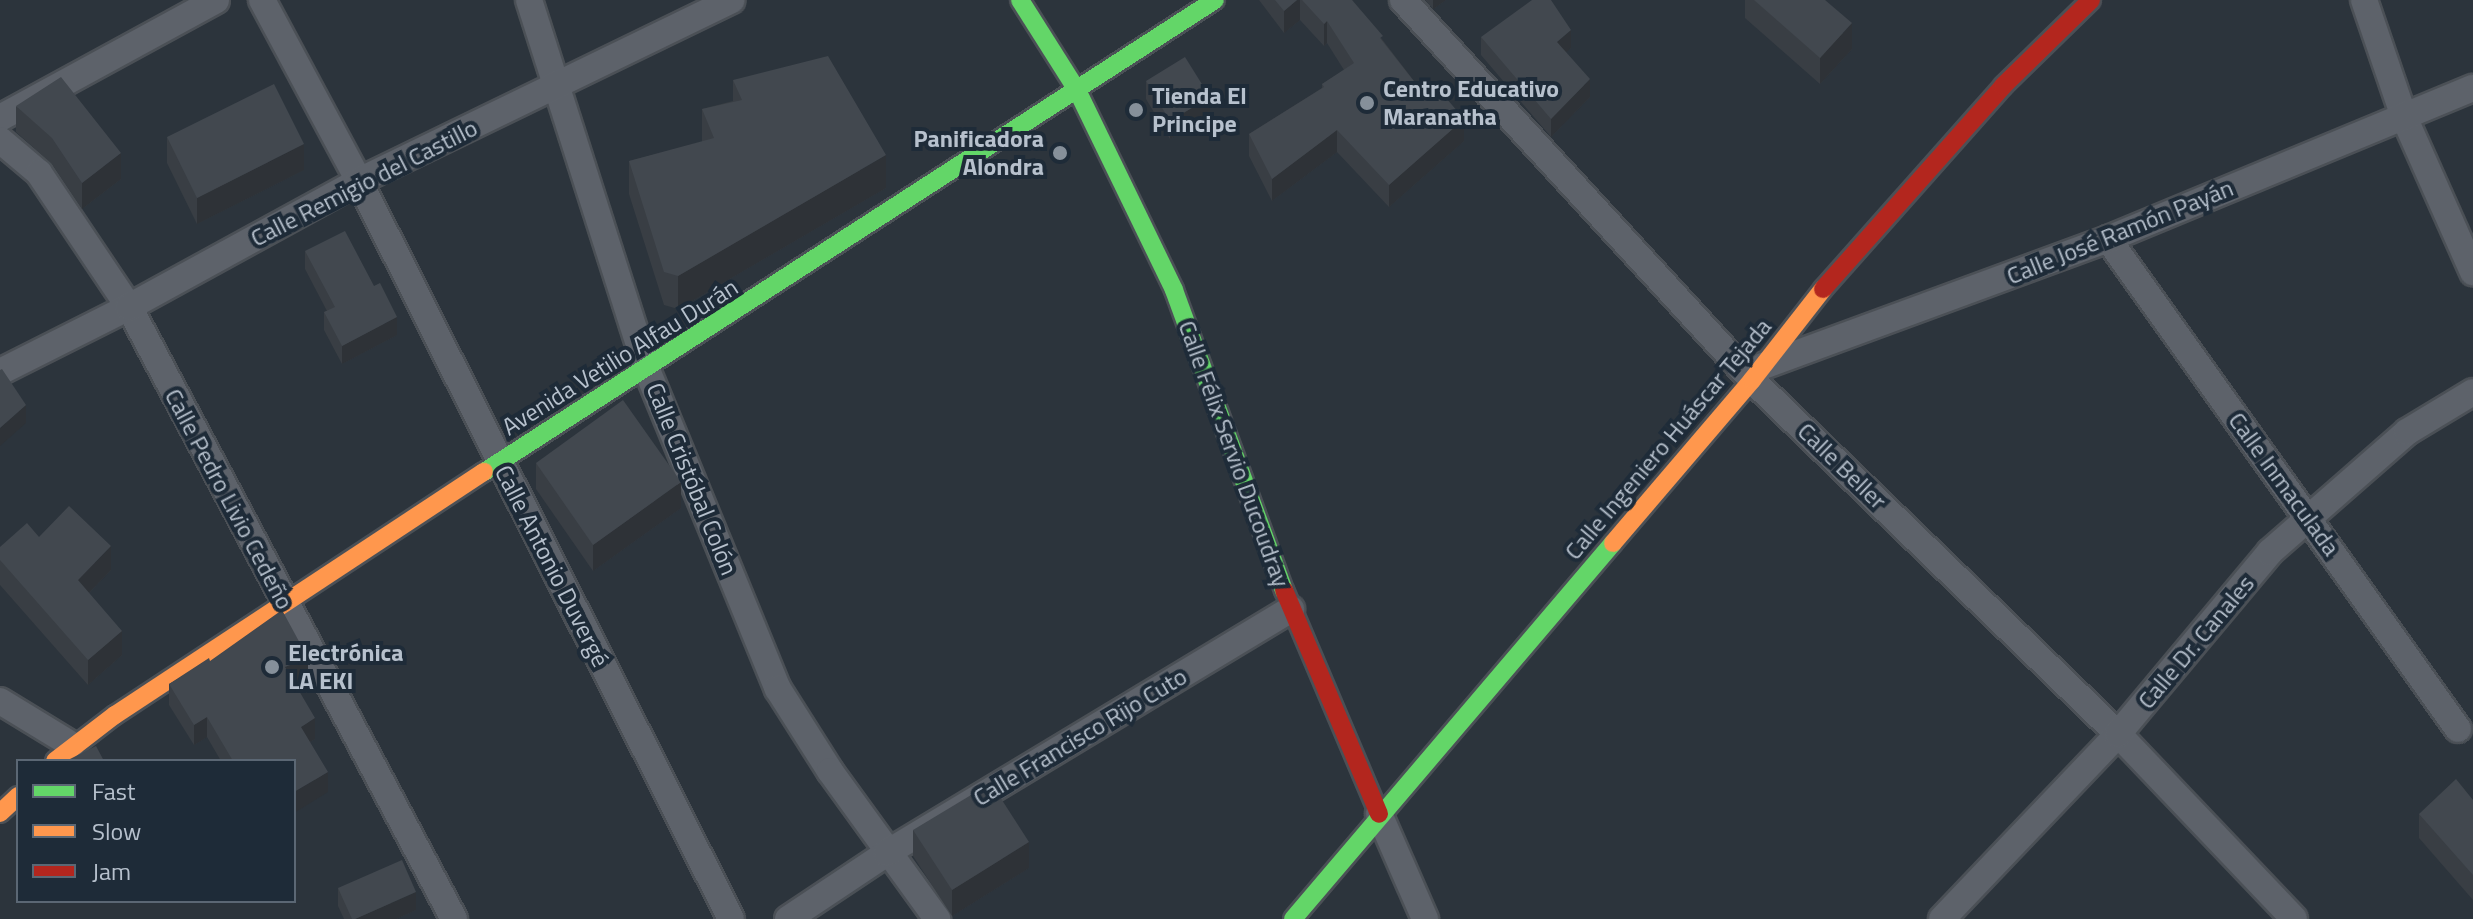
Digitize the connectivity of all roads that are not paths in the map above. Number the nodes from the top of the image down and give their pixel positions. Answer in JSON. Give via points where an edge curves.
{"nodes":[{"id":1,"x":216,"y":0,"type":"edge"},
{"id":2,"x":262,"y":0,"type":"edge"},
{"id":3,"x":529,"y":0,"type":"edge"},
{"id":4,"x":731,"y":0,"type":"edge"},
{"id":5,"x":1020,"y":0,"type":"edge"},
{"id":6,"x":1215,"y":0,"type":"edge"},
{"id":7,"x":1403,"y":0,"type":"edge"},
{"id":8,"x":2091,"y":0,"type":"edge"},
{"id":9,"x":2364,"y":0,"type":"edge"},
{"id":10,"x":555,"y":87,"type":"junction"},
{"id":11,"x":2473,"y":88,"type":"edge"},
{"id":12,"x":1077,"y":90,"type":"junction"},
{"id":13,"x":2404,"y":117,"type":"junction"},
{"id":14,"x":0,"y":118,"type":"edge"},
{"id":15,"x":0,"y":140,"type":"edge"},
{"id":16,"x":359,"y":181,"type":"junction"},
{"id":17,"x":2108,"y":239,"type":"junction"},
{"id":18,"x":2473,"y":272,"type":"edge"},
{"id":19,"x":129,"y":307,"type":"junction"},
{"id":20,"x":647,"y":370,"type":"junction"},
{"id":21,"x":0,"y":372,"type":"edge"},
{"id":22,"x":1758,"y":373,"type":"junction"},
{"id":23,"x":2473,"y":392,"type":"edge"},
{"id":24,"x":500,"y":462,"type":"junction"},
{"id":25,"x":2310,"y":520,"type":"junction"},
{"id":26,"x":285,"y":606,"type":"junction"},
{"id":27,"x":1291,"y":609,"type":"junction"},
{"id":28,"x":0,"y":701,"type":"edge"},
{"id":29,"x":2458,"y":729,"type":"dead end"},
{"id":30,"x":2118,"y":734,"type":"junction"},
{"id":31,"x":64,"y":753,"type":"edge"},
{"id":32,"x":16,"y":798,"type":"edge"},
{"id":33,"x":0,"y":813,"type":"edge"},
{"id":34,"x":1379,"y":814,"type":"junction"},
{"id":35,"x":887,"y":853,"type":"junction"},
{"id":36,"x":454,"y":919,"type":"edge"},
{"id":37,"x":731,"y":919,"type":"edge"},
{"id":38,"x":788,"y":919,"type":"edge"},
{"id":39,"x":937,"y":919,"type":"edge"},
{"id":40,"x":1293,"y":919,"type":"edge"},
{"id":41,"x":1425,"y":919,"type":"edge"},
{"id":42,"x":1942,"y":919,"type":"edge"},
{"id":43,"x":2294,"y":919,"type":"edge"}],
"edges":[{"from":1,"to":14,"type":"street"},
{"from":2,"to":16,"type":"street","name":"Calle Antonio Duvergé"},
{"from":3,"to":10,"type":"street","name":"Calle Cristóbal Colón"},
{"from":4,"to":10,"type":"street","name":"Calle Remigio del Castillo"},
{"from":5,"to":12,"type":"main road","name":"Calle Félix Servio Ducoudray"},
{"from":6,"to":12,"type":"main road","name":"Avenida Vetilio Alfau Durán"},
{"from":7,"to":22,"type":"street","name":"Calle Beller"},
{"from":8,"to":22,"type":"main road","name":"Calle Ingeniero Huáscar Tejada","via":[[2003,86],[1861,242]]},
{"from":9,"to":13,"type":"street"},
{"from":10,"to":16,"type":"street","name":"Calle Remigio del Castillo"},
{"from":10,"to":20,"type":"street","name":"Calle Cristóbal Colón"},
{"from":11,"to":13,"type":"street","name":"Calle José Ramón Payán"},
{"from":12,"to":20,"type":"main road","name":"Avenida Vetilio Alfau Durán"},
{"from":12,"to":27,"type":"main road","name":"Calle Félix Servio Ducoudray","via":[[1174,290]]},
{"from":13,"to":17,"type":"street","name":"Calle José Ramón Payán"},
{"from":13,"to":18,"type":"street"},
{"from":15,"to":19,"type":"street","name":"Calle Pedro Livio Cedeño","via":[[39,173]]},
{"from":16,"to":19,"type":"street","name":"Calle Remigio del Castillo"},
{"from":16,"to":24,"type":"street","name":"Calle Antonio Duvergé"},
{"from":17,"to":22,"type":"street","name":"Calle José Ramón Payán"},
{"from":17,"to":25,"type":"street","name":"Calle Inmaculada"},
{"from":19,"to":21,"type":"street","name":"Calle Remigio del Castillo"},
{"from":19,"to":26,"type":"street","name":"Calle Pedro Livio Cedeño"},
{"from":20,"to":24,"type":"main road","name":"Avenida Vetilio Alfau Durán"},
{"from":20,"to":35,"type":"street","name":"Calle Cristóbal Colón","via":[[778,689]]},
{"from":22,"to":30,"type":"street","name":"Calle Beller"},
{"from":22,"to":34,"type":"main road","name":"Calle Ingeniero Huáscar Tejada"},
{"from":23,"to":25,"type":"street","name":"Calle Dr. Canales","via":[[2407,432]]},
{"from":24,"to":26,"type":"main road","name":"Avenida Vetilio Alfau Durán"},
{"from":24,"to":37,"type":"street","name":"Calle Antonio Duvergé"},
{"from":25,"to":29,"type":"street","name":"Calle Inmaculada"},
{"from":25,"to":30,"type":"street","name":"Calle Dr. Canales","via":[[2270,552]]},
{"from":26,"to":31,"type":"main road","name":"Avenida Vetilio Alfau Durán"},
{"from":26,"to":36,"type":"street","name":"Calle Pedro Livio Cedeño"},
{"from":27,"to":34,"type":"main road","name":"Calle Félix Servio Ducoudray"},
{"from":27,"to":35,"type":"street","name":"Calle Francisco Rijo Cuto"},
{"from":28,"to":31,"type":"street"},
{"from":30,"to":42,"type":"street","name":"Calle Dr. Canales"},
{"from":30,"to":43,"type":"street","name":"Calle Beller"},
{"from":32,"to":33,"type":"main road"},
{"from":34,"to":40,"type":"main road","name":"Calle Ingeniero Huáscar Tejada"},
{"from":34,"to":41,"type":"street","name":"Calle Félix Servio Ducoudray"},
{"from":35,"to":38,"type":"street","name":"Calle Francisco Rijo Cuto"},
{"from":35,"to":39,"type":"street","name":"Calle Cristóbal Colón"}]}
